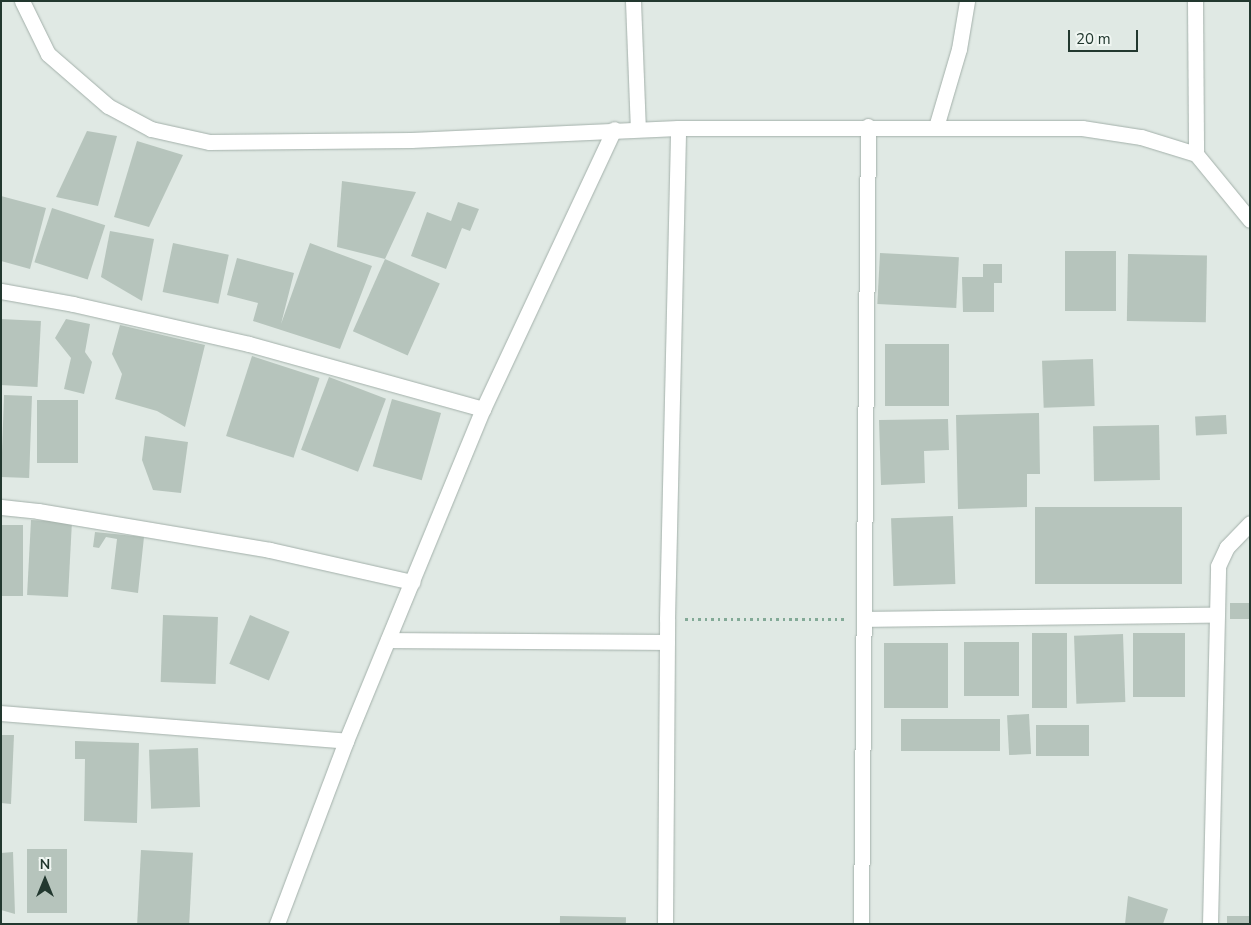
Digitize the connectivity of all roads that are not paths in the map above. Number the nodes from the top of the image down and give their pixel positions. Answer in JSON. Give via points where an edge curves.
{"nodes":[{"id":1,"x":22,"y":1,"type":"edge"},
{"id":2,"x":633,"y":1,"type":"edge"},
{"id":3,"x":967,"y":1,"type":"edge"},
{"id":4,"x":1195,"y":1,"type":"edge"},
{"id":5,"x":868,"y":126,"type":"junction"},
{"id":6,"x":936,"y":127,"type":"junction"},
{"id":7,"x":678,"y":128,"type":"junction"},
{"id":8,"x":638,"y":129,"type":"junction"},
{"id":9,"x":614,"y":130,"type":"junction"},
{"id":10,"x":1196,"y":154,"type":"junction"},
{"id":11,"x":1250,"y":220,"type":"edge"},
{"id":12,"x":1,"y":291,"type":"edge"},
{"id":13,"x":483,"y":409,"type":"junction"},
{"id":14,"x":1,"y":507,"type":"edge"},
{"id":15,"x":1250,"y":523,"type":"edge"},
{"id":16,"x":412,"y":582,"type":"junction"},
{"id":17,"x":1216,"y":615,"type":"junction"},
{"id":18,"x":865,"y":619,"type":"junction"},
{"id":19,"x":388,"y":640,"type":"junction"},
{"id":20,"x":667,"y":642,"type":"junction"},
{"id":21,"x":1,"y":713,"type":"edge"},
{"id":22,"x":346,"y":741,"type":"junction"},
{"id":23,"x":277,"y":924,"type":"edge"},
{"id":24,"x":665,"y":924,"type":"edge"},
{"id":25,"x":861,"y":924,"type":"edge"},
{"id":26,"x":1210,"y":924,"type":"edge"}],
"edges":[{"from":1,"to":9,"type":"street","via":[[48,54],[108,106],[151,129],[209,142],[411,140]]},
{"from":2,"to":8,"type":"street"},
{"from":3,"to":6,"type":"street","via":[[959,49]]},
{"from":4,"to":10,"type":"street"},
{"from":5,"to":6,"type":"street"},
{"from":5,"to":7,"type":"street"},
{"from":5,"to":18,"type":"street"},
{"from":6,"to":10,"type":"street","via":[[1082,128],[1141,137]]},
{"from":7,"to":8,"type":"street"},
{"from":7,"to":20,"type":"street"},
{"from":8,"to":9,"type":"street"},
{"from":9,"to":13,"type":"street"},
{"from":10,"to":11,"type":"street"},
{"from":12,"to":13,"type":"street","via":[[249,344]]},
{"from":13,"to":16,"type":"street"},
{"from":14,"to":16,"type":"street","via":[[270,550]]},
{"from":15,"to":17,"type":"street","via":[[1227,547],[1218,566]]},
{"from":16,"to":19,"type":"street"},
{"from":17,"to":18,"type":"street"},
{"from":17,"to":26,"type":"street"},
{"from":18,"to":25,"type":"street"},
{"from":19,"to":20,"type":"street"},
{"from":19,"to":22,"type":"street"},
{"from":20,"to":24,"type":"street"},
{"from":21,"to":22,"type":"street"},
{"from":22,"to":23,"type":"street"}]}
